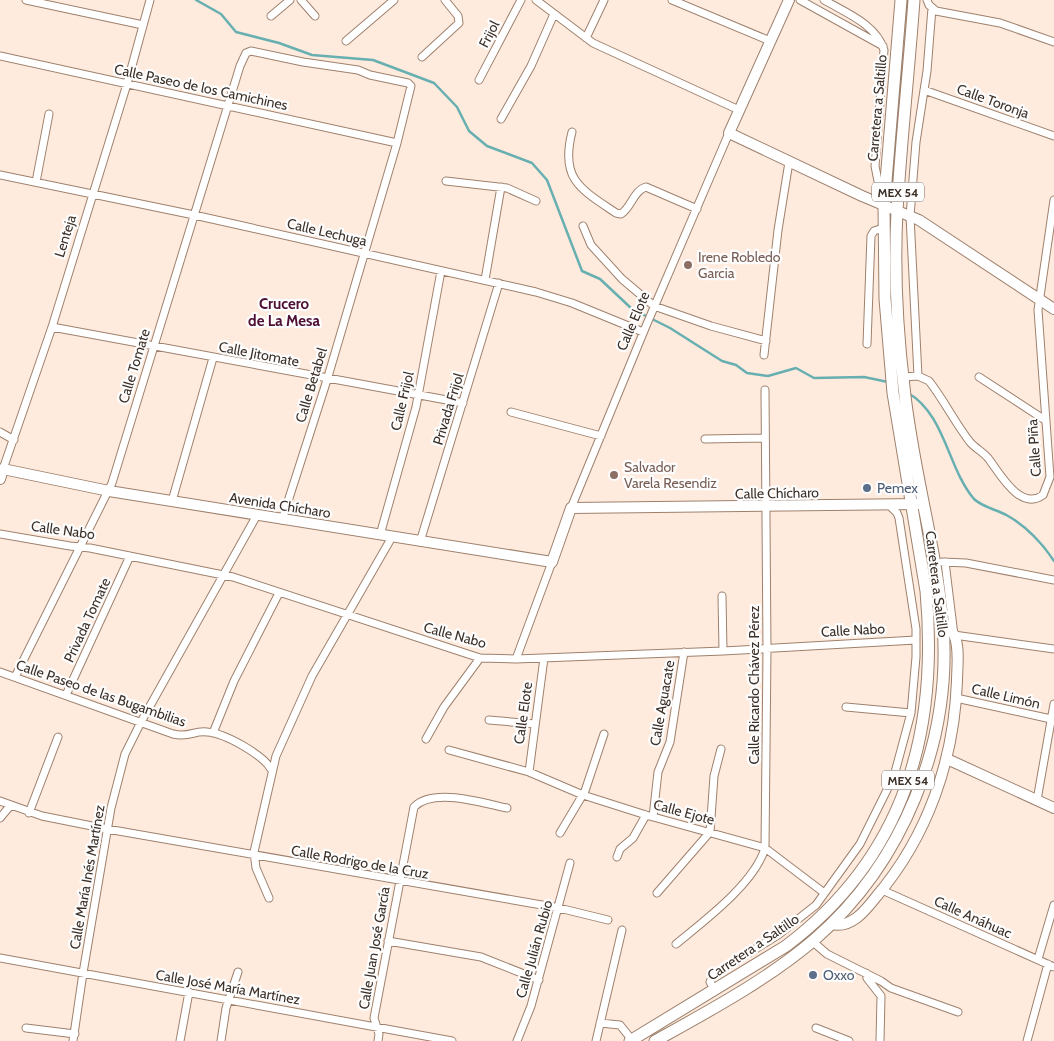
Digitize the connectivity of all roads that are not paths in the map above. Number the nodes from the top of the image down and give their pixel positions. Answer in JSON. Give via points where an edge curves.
{"nodes":[{"id":1,"x":26,"y":0,"type":"edge"},
{"id":2,"x":150,"y":0,"type":"edge"},
{"id":3,"x":290,"y":0,"type":"edge"},
{"id":4,"x":301,"y":0,"type":"edge"},
{"id":5,"x":394,"y":0,"type":"edge"},
{"id":6,"x":445,"y":0,"type":"edge"},
{"id":7,"x":521,"y":0,"type":"edge"},
{"id":8,"x":536,"y":0,"type":"edge"},
{"id":9,"x":604,"y":0,"type":"edge"},
{"id":10,"x":672,"y":0,"type":"edge"},
{"id":11,"x":789,"y":0,"type":"edge"},
{"id":12,"x":800,"y":0,"type":"edge"},
{"id":13,"x":824,"y":0,"type":"edge"},
{"id":14,"x":901,"y":0,"type":"edge"},
{"id":15,"x":914,"y":0,"type":"edge"},
{"id":16,"x":927,"y":0,"type":"edge"},
{"id":17,"x":932,"y":8,"type":"junction"},
{"id":18,"x":554,"y":14,"type":"junction"},
{"id":19,"x":271,"y":16,"type":"dead end"},
{"id":20,"x":315,"y":16,"type":"dead end"},
{"id":21,"x":143,"y":25,"type":"junction"},
{"id":22,"x":586,"y":38,"type":"junction"},
{"id":23,"x":346,"y":41,"type":"dead end"},
{"id":24,"x":770,"y":41,"type":"junction"},
{"id":25,"x":1054,"y":42,"type":"edge"},
{"id":26,"x":883,"y":46,"type":"junction"},
{"id":27,"x":0,"y":56,"type":"edge"},
{"id":28,"x":422,"y":57,"type":"dead end"},
{"id":29,"x":479,"y":80,"type":"dead end"},
{"id":30,"x":127,"y":84,"type":"junction"},
{"id":31,"x":410,"y":84,"type":"joint"},
{"id":32,"x":924,"y":90,"type":"junction"},
{"id":33,"x":227,"y":106,"type":"junction"},
{"id":34,"x":739,"y":110,"type":"junction"},
{"id":35,"x":49,"y":114,"type":"dead end"},
{"id":36,"x":501,"y":119,"type":"dead end"},
{"id":37,"x":572,"y":132,"type":"dead end"},
{"id":38,"x":729,"y":133,"type":"junction"},
{"id":39,"x":1054,"y":136,"type":"edge"},
{"id":40,"x":397,"y":143,"type":"junction"},
{"id":41,"x":789,"y":162,"type":"junction"},
{"id":42,"x":0,"y":175,"type":"edge"},
{"id":43,"x":446,"y":181,"type":"dead end"},
{"id":44,"x":36,"y":182,"type":"junction"},
{"id":45,"x":501,"y":187,"type":"junction"},
{"id":46,"x":92,"y":194,"type":"junction"},
{"id":47,"x":884,"y":200,"type":"junction"},
{"id":48,"x":1054,"y":200,"type":"edge"},
{"id":49,"x":536,"y":201,"type":"dead end"},
{"id":50,"x":697,"y":209,"type":"junction"},
{"id":51,"x":897,"y":211,"type":"junction"},
{"id":52,"x":194,"y":215,"type":"junction"},
{"id":53,"x":910,"y":216,"type":"junction"},
{"id":54,"x":583,"y":226,"type":"dead end"},
{"id":55,"x":883,"y":228,"type":"junction"},
{"id":56,"x":364,"y":253,"type":"junction"},
{"id":57,"x":441,"y":271,"type":"junction"},
{"id":58,"x":485,"y":280,"type":"junction"},
{"id":59,"x":500,"y":284,"type":"junction"},
{"id":60,"x":1039,"y":300,"type":"junction"},
{"id":61,"x":653,"y":309,"type":"junction"},
{"id":62,"x":1054,"y":309,"type":"edge"},
{"id":63,"x":52,"y":327,"type":"junction"},
{"id":64,"x":644,"y":329,"type":"junction"},
{"id":65,"x":766,"y":341,"type":"junction"},
{"id":66,"x":867,"y":344,"type":"dead end"},
{"id":67,"x":153,"y":346,"type":"junction"},
{"id":68,"x":764,"y":356,"type":"dead end"},
{"id":69,"x":213,"y":358,"type":"junction"},
{"id":70,"x":918,"y":376,"type":"junction"},
{"id":71,"x":979,"y":377,"type":"dead end"},
{"id":72,"x":326,"y":380,"type":"junction"},
{"id":73,"x":903,"y":381,"type":"junction"},
{"id":74,"x":765,"y":390,"type":"dead end"},
{"id":75,"x":418,"y":395,"type":"junction"},
{"id":76,"x":463,"y":403,"type":"junction"},
{"id":77,"x":511,"y":412,"type":"dead end"},
{"id":78,"x":1045,"y":420,"type":"junction"},
{"id":79,"x":0,"y":432,"type":"edge"},
{"id":80,"x":601,"y":436,"type":"junction"},
{"id":81,"x":765,"y":438,"type":"junction"},
{"id":82,"x":705,"y":439,"type":"dead end"},
{"id":83,"x":14,"y":440,"type":"junction"},
{"id":84,"x":2,"y":474,"type":"edge"},
{"id":85,"x":109,"y":491,"type":"junction"},
{"id":86,"x":172,"y":501,"type":"junction"},
{"id":87,"x":911,"y":504,"type":"junction"},
{"id":88,"x":923,"y":504,"type":"junction"},
{"id":89,"x":889,"y":505,"type":"junction"},
{"id":90,"x":765,"y":507,"type":"junction"},
{"id":91,"x":571,"y":508,"type":"junction"},
{"id":92,"x":257,"y":515,"type":"junction"},
{"id":93,"x":282,"y":520,"type":"junction"},
{"id":94,"x":0,"y":534,"type":"edge"},
{"id":95,"x":380,"y":536,"type":"junction"},
{"id":96,"x":392,"y":537,"type":"junction"},
{"id":97,"x":420,"y":542,"type":"junction"},
{"id":98,"x":80,"y":547,"type":"junction"},
{"id":99,"x":130,"y":556,"type":"junction"},
{"id":100,"x":552,"y":562,"type":"junction"},
{"id":101,"x":940,"y":562,"type":"junction"},
{"id":102,"x":222,"y":575,"type":"junction"},
{"id":103,"x":1054,"y":580,"type":"edge"},
{"id":104,"x":279,"y":593,"type":"junction"},
{"id":105,"x":722,"y":596,"type":"dead end"},
{"id":106,"x":346,"y":616,"type":"junction"},
{"id":107,"x":943,"y":625,"type":"junction"},
{"id":108,"x":954,"y":634,"type":"junction"},
{"id":109,"x":916,"y":640,"type":"junction"},
{"id":110,"x":767,"y":649,"type":"junction"},
{"id":111,"x":1054,"y":649,"type":"edge"},
{"id":112,"x":723,"y":651,"type":"junction"},
{"id":113,"x":684,"y":652,"type":"junction"},
{"id":114,"x":480,"y":658,"type":"junction"},
{"id":115,"x":544,"y":658,"type":"junction"},
{"id":116,"x":516,"y":659,"type":"junction"},
{"id":117,"x":0,"y":672,"type":"edge"},
{"id":118,"x":14,"y":677,"type":"junction"},
{"id":119,"x":66,"y":695,"type":"junction"},
{"id":120,"x":956,"y":698,"type":"junction"},
{"id":121,"x":1054,"y":704,"type":"edge"},
{"id":122,"x":846,"y":707,"type":"dead end"},
{"id":123,"x":911,"y":713,"type":"junction"},
{"id":124,"x":1051,"y":719,"type":"junction"},
{"id":125,"x":488,"y":720,"type":"dead end"},
{"id":126,"x":141,"y":722,"type":"junction"},
{"id":127,"x":535,"y":724,"type":"junction"},
{"id":128,"x":213,"y":733,"type":"junction"},
{"id":129,"x":604,"y":734,"type":"dead end"},
{"id":130,"x":58,"y":737,"type":"dead end"},
{"id":131,"x":426,"y":739,"type":"dead end"},
{"id":132,"x":721,"y":749,"type":"dead end"},
{"id":133,"x":450,"y":750,"type":"dead end"},
{"id":134,"x":947,"y":759,"type":"junction"},
{"id":135,"x":271,"y":769,"type":"junction"},
{"id":136,"x":529,"y":772,"type":"junction"},
{"id":137,"x":583,"y":795,"type":"junction"},
{"id":138,"x":1037,"y":800,"type":"junction"},
{"id":139,"x":0,"y":801,"type":"edge"},
{"id":140,"x":10,"y":806,"type":"junction"},
{"id":141,"x":507,"y":808,"type":"dead end"},
{"id":142,"x":1054,"y":808,"type":"edge"},
{"id":143,"x":29,"y":812,"type":"junction"},
{"id":144,"x":650,"y":816,"type":"junction"},
{"id":145,"x":0,"y":818,"type":"edge"},
{"id":146,"x":107,"y":830,"type":"junction"},
{"id":147,"x":710,"y":832,"type":"junction"},
{"id":148,"x":560,"y":833,"type":"dead end"},
{"id":149,"x":765,"y":848,"type":"junction"},
{"id":150,"x":254,"y":856,"type":"junction"},
{"id":151,"x":617,"y":857,"type":"dead end"},
{"id":152,"x":570,"y":863,"type":"dead end"},
{"id":153,"x":398,"y":881,"type":"junction"},
{"id":154,"x":882,"y":890,"type":"junction"},
{"id":155,"x":657,"y":892,"type":"dead end"},
{"id":156,"x":823,"y":892,"type":"junction"},
{"id":157,"x":269,"y":898,"type":"dead end"},
{"id":158,"x":1054,"y":905,"type":"edge"},
{"id":159,"x":559,"y":908,"type":"junction"},
{"id":160,"x":608,"y":920,"type":"dead end"},
{"id":161,"x":831,"y":924,"type":"junction"},
{"id":162,"x":622,"y":930,"type":"dead end"},
{"id":163,"x":778,"y":935,"type":"junction"},
{"id":164,"x":388,"y":941,"type":"junction"},
{"id":165,"x":812,"y":941,"type":"junction"},
{"id":166,"x":676,"y":944,"type":"dead end"},
{"id":167,"x":786,"y":946,"type":"junction"},
{"id":168,"x":0,"y":958,"type":"edge"},
{"id":169,"x":1038,"y":959,"type":"junction"},
{"id":170,"x":1051,"y":965,"type":"edge"},
{"id":171,"x":238,"y":972,"type":"dead end"},
{"id":172,"x":82,"y":973,"type":"junction"},
{"id":173,"x":866,"y":973,"type":"junction"},
{"id":174,"x":539,"y":980,"type":"junction"},
{"id":175,"x":715,"y":990,"type":"junction"},
{"id":176,"x":189,"y":992,"type":"junction"},
{"id":177,"x":228,"y":999,"type":"junction"},
{"id":178,"x":958,"y":1012,"type":"dead end"},
{"id":179,"x":600,"y":1023,"type":"junction"},
{"id":180,"x":377,"y":1027,"type":"junction"},
{"id":181,"x":26,"y":1028,"type":"dead end"},
{"id":182,"x":816,"y":1028,"type":"dead end"},
{"id":183,"x":74,"y":1037,"type":"edge"},
{"id":184,"x":631,"y":1040,"type":"edge"},
{"id":185,"x":180,"y":1041,"type":"edge"},
{"id":186,"x":221,"y":1041,"type":"edge"},
{"id":187,"x":378,"y":1041,"type":"edge"},
{"id":188,"x":452,"y":1041,"type":"edge"},
{"id":189,"x":517,"y":1041,"type":"edge"},
{"id":190,"x":596,"y":1041,"type":"edge"},
{"id":191,"x":656,"y":1041,"type":"edge"},
{"id":192,"x":849,"y":1041,"type":"edge"},
{"id":193,"x":880,"y":1041,"type":"edge"},
{"id":194,"x":1028,"y":1041,"type":"edge"}],
"edges":[{"from":1,"to":21,"type":"street"},
{"from":2,"to":21,"type":"street","name":"Lenteja"},
{"from":3,"to":19,"type":"street"},
{"from":4,"to":20,"type":"street"},
{"from":5,"to":23,"type":"street"},
{"from":6,"to":28,"type":"street","via":[[458,16],[459,23]]},
{"from":7,"to":29,"type":"street","name":"Frijol"},
{"from":8,"to":18,"type":"street"},
{"from":9,"to":22,"type":"street"},
{"from":10,"to":24,"type":"street"},
{"from":11,"to":24,"type":"street","name":"Calle Elote"},
{"from":12,"to":26,"type":"street"},
{"from":13,"to":26,"type":"street","via":[[870,28]]},
{"from":14,"to":47,"type":"main road","name":"Carretera a Saltillo","number":"MEX 54"},
{"from":15,"to":51,"type":"main road","name":"Carretera a Saltillo","number":"MEX 54"},
{"from":16,"to":17,"type":"street"},
{"from":17,"to":25,"type":"street","via":[[1000,23]]},
{"from":17,"to":32,"type":"street"},
{"from":18,"to":22,"type":"street"},
{"from":18,"to":36,"type":"street","via":[[531,66]]},
{"from":21,"to":30,"type":"street","name":"Lenteja"},
{"from":22,"to":34,"type":"street"},
{"from":24,"to":34,"type":"street","name":"Calle Elote"},
{"from":26,"to":47,"type":"street","via":[[885,56],[875,166]]},
{"from":27,"to":30,"type":"street","name":"Calle Paseo de los Camichines"},
{"from":30,"to":33,"type":"street","name":"Calle Paseo de los Camichines"},
{"from":30,"to":46,"type":"street","name":"Lenteja"},
{"from":31,"to":33,"type":"street","name":"Calle Tomate","via":[[358,70],[248,52]]},
{"from":31,"to":40,"type":"street","name":"Calle Betabel"},
{"from":32,"to":39,"type":"street","name":"Calle Toronja"},
{"from":32,"to":53,"type":"street"},
{"from":33,"to":40,"type":"street","name":"Calle Paseo de los Camichines"},
{"from":33,"to":52,"type":"street","name":"Calle Tomate"},
{"from":34,"to":38,"type":"street","name":"Calle Elote"},
{"from":35,"to":44,"type":"street"},
{"from":37,"to":50,"type":"street","via":[[568,159],[573,179],[582,190],[616,213],[625,211],[640,189],[646,187]]},
{"from":38,"to":41,"type":"street"},
{"from":38,"to":50,"type":"street","name":"Calle Elote"},
{"from":40,"to":56,"type":"street","name":"Calle Betabel"},
{"from":41,"to":47,"type":"street"},
{"from":41,"to":65,"type":"street"},
{"from":42,"to":44,"type":"street","name":"Calle Lechuga"},
{"from":43,"to":45,"type":"street"},
{"from":44,"to":46,"type":"street","name":"Calle Lechuga"},
{"from":45,"to":49,"type":"street"},
{"from":45,"to":58,"type":"street"},
{"from":46,"to":52,"type":"street","name":"Calle Lechuga"},
{"from":46,"to":63,"type":"street","name":"Lenteja"},
{"from":47,"to":51,"type":"street"},
{"from":47,"to":55,"type":"main road","name":"Carretera a Saltillo","number":"MEX 54"},
{"from":48,"to":60,"type":"street","name":"Calle Piña"},
{"from":50,"to":61,"type":"street","name":"Calle Elote"},
{"from":51,"to":53,"type":"street"},
{"from":51,"to":73,"type":"main road","name":"Carretera a Saltillo","number":"MEX 54","via":[[896,280]]},
{"from":52,"to":56,"type":"street","name":"Calle Lechuga"},
{"from":52,"to":67,"type":"street","name":"Calle Tomate"},
{"from":53,"to":60,"type":"street","via":[[929,225]]},
{"from":53,"to":70,"type":"street"},
{"from":54,"to":61,"type":"street","via":[[590,245]]},
{"from":55,"to":66,"type":"street","via":[[871,236]]},
{"from":55,"to":87,"type":"main road","name":"Carretera a Saltillo","number":"MEX 54","via":[[893,393]]},
{"from":56,"to":57,"type":"street","name":"Calle Lechuga"},
{"from":56,"to":72,"type":"street","name":"Calle Betabel"},
{"from":57,"to":58,"type":"street","name":"Calle Lechuga"},
{"from":57,"to":75,"type":"street","name":"Calle Frijol"},
{"from":58,"to":59,"type":"street","name":"Calle Lechuga"},
{"from":59,"to":64,"type":"street","name":"Calle Lechuga","via":[[554,296]]},
{"from":59,"to":76,"type":"street","name":"Privada Frijol"},
{"from":60,"to":62,"type":"street"},
{"from":60,"to":78,"type":"street","name":"Calle Piña"},
{"from":61,"to":64,"type":"street","name":"Calle Elote"},
{"from":61,"to":65,"type":"street"},
{"from":63,"to":67,"type":"street","name":"Calle Jitomate"},
{"from":63,"to":83,"type":"street","name":"Lenteja"},
{"from":64,"to":80,"type":"street","name":"Calle Elote"},
{"from":65,"to":68,"type":"street"},
{"from":67,"to":69,"type":"street","name":"Calle Jitomate"},
{"from":67,"to":85,"type":"street","name":"Calle Tomate"},
{"from":69,"to":72,"type":"street","name":"Calle Jitomate"},
{"from":69,"to":86,"type":"street"},
{"from":70,"to":73,"type":"street"},
{"from":70,"to":78,"type":"street","name":"Calle Piña","via":[[929,381],[971,443],[987,457],[1009,486],[1030,499],[1043,496],[1050,482]]},
{"from":71,"to":78,"type":"street"},
{"from":72,"to":75,"type":"street","name":"Calle Jitomate"},
{"from":72,"to":93,"type":"street","name":"Calle Betabel"},
{"from":73,"to":88,"type":"main road","name":"Carretera a Saltillo","number":"MEX 54"},
{"from":74,"to":81,"type":"street","name":"Calle Ricardo Chávez Pérez"},
{"from":75,"to":76,"type":"street","name":"Calle Jitomate"},
{"from":75,"to":95,"type":"street","name":"Calle Frijol"},
{"from":76,"to":97,"type":"street","name":"Privada Frijol"},
{"from":77,"to":80,"type":"street"},
{"from":79,"to":83,"type":"street"},
{"from":80,"to":91,"type":"street","name":"Calle Elote"},
{"from":81,"to":82,"type":"street"},
{"from":81,"to":90,"type":"street","name":"Calle Ricardo Chávez Pérez"},
{"from":83,"to":84,"type":"street","name":"Lenteja"},
{"from":84,"to":85,"type":"street","name":"Avenida Chícharo"},
{"from":85,"to":86,"type":"street","name":"Avenida Chícharo"},
{"from":85,"to":98,"type":"street","name":"Calle Tomate"},
{"from":86,"to":92,"type":"street","name":"Avenida Chícharo"},
{"from":87,"to":88,"type":"street","name":"Calle Chícharo"},
{"from":87,"to":89,"type":"street","name":"Calle Chícharo"},
{"from":87,"to":167,"type":"main road","name":"Carretera a Saltillo","number":"MEX 54","via":[[926,591],[930,640],[926,707],[914,764],[891,822],[861,872],[820,918]]},
{"from":88,"to":101,"type":"main road","name":"Carretera a Saltillo","number":"MEX 54"},
{"from":89,"to":90,"type":"street","name":"Calle Chícharo"},
{"from":89,"to":109,"type":"street","via":[[899,518]]},
{"from":90,"to":91,"type":"street","name":"Calle Chícharo"},
{"from":90,"to":110,"type":"street","name":"Calle Ricardo Chávez Pérez"},
{"from":91,"to":100,"type":"street","name":"Calle Elote"},
{"from":92,"to":93,"type":"street","name":"Avenida Chícharo"},
{"from":92,"to":102,"type":"street"},
{"from":93,"to":95,"type":"street","name":"Avenida Chícharo"},
{"from":94,"to":98,"type":"street","name":"Calle Nabo"},
{"from":95,"to":96,"type":"street","name":"Avenida Chícharo"},
{"from":96,"to":97,"type":"street","name":"Avenida Chícharo"},
{"from":96,"to":106,"type":"street"},
{"from":97,"to":100,"type":"street","name":"Avenida Chícharo"},
{"from":98,"to":99,"type":"street","name":"Calle Nabo"},
{"from":98,"to":118,"type":"street","name":"Calle Tomate"},
{"from":99,"to":102,"type":"street","name":"Calle Nabo"},
{"from":99,"to":119,"type":"street","name":"Privada Tomate"},
{"from":100,"to":116,"type":"street","name":"Calle Elote"},
{"from":101,"to":103,"type":"street"},
{"from":101,"to":107,"type":"main road","name":"Carretera a Saltillo","number":"MEX 54"},
{"from":101,"to":108,"type":"street"},
{"from":102,"to":104,"type":"street","name":"Calle Nabo"},
{"from":102,"to":126,"type":"street"},
{"from":104,"to":106,"type":"street","name":"Calle Nabo"},
{"from":104,"to":128,"type":"street","via":[[234,681]]},
{"from":105,"to":112,"type":"street"},
{"from":106,"to":114,"type":"street","name":"Calle Nabo"},
{"from":106,"to":135,"type":"street","via":[[312,676]]},
{"from":107,"to":108,"type":"street"},
{"from":107,"to":161,"type":"main road","name":"Carretera a Saltillo","number":"MEX 54","via":[[938,710],[916,797],[888,854]]},
{"from":108,"to":111,"type":"street"},
{"from":108,"to":120,"type":"street","via":[[958,668]]},
{"from":109,"to":110,"type":"street","name":"Calle Nabo"},
{"from":109,"to":123,"type":"street"},
{"from":110,"to":112,"type":"street","name":"Calle Nabo"},
{"from":110,"to":149,"type":"street","name":"Calle Ricardo Chávez Pérez"},
{"from":112,"to":113,"type":"street","name":"Calle Nabo"},
{"from":113,"to":115,"type":"street","name":"Calle Nabo"},
{"from":113,"to":144,"type":"street","name":"Calle Aguacate","via":[[670,742],[658,772]]},
{"from":114,"to":116,"type":"street","name":"Calle Nabo"},
{"from":114,"to":131,"type":"street","via":[[444,707]]},
{"from":115,"to":116,"type":"street","name":"Calle Nabo"},
{"from":115,"to":127,"type":"street","name":"Calle Elote"},
{"from":117,"to":118,"type":"street","name":"Calle Paseo de las Bugambilias"},
{"from":118,"to":119,"type":"street","name":"Calle Paseo de las Bugambilias"},
{"from":119,"to":126,"type":"street","name":"Calle Paseo de las Bugambilias"},
{"from":120,"to":124,"type":"street","name":"Calle Limón"},
{"from":120,"to":134,"type":"street"},
{"from":121,"to":124,"type":"street"},
{"from":122,"to":123,"type":"street"},
{"from":123,"to":156,"type":"street","via":[[883,801],[860,844]]},
{"from":124,"to":138,"type":"street"},
{"from":125,"to":127,"type":"street"},
{"from":126,"to":128,"type":"street","name":"Calle Paseo de las Bugambilias","via":[[183,736]]},
{"from":126,"to":146,"type":"street","name":"Calle María Inés Martínez","via":[[125,754]]},
{"from":127,"to":136,"type":"street","name":"Calle Elote"},
{"from":128,"to":135,"type":"street","via":[[257,754]]},
{"from":129,"to":137,"type":"street"},
{"from":130,"to":143,"type":"street"},
{"from":132,"to":147,"type":"street","via":[[713,782]]},
{"from":133,"to":136,"type":"street","name":"Calle Ejote"},
{"from":134,"to":138,"type":"street"},
{"from":134,"to":154,"type":"street","via":[[924,825]]},
{"from":135,"to":150,"type":"street"},
{"from":136,"to":137,"type":"street","name":"Calle Ejote"},
{"from":137,"to":144,"type":"street","name":"Calle Ejote"},
{"from":137,"to":148,"type":"street"},
{"from":138,"to":142,"type":"street"},
{"from":139,"to":140,"type":"street","name":"Calle Rodrigo de la Cruz"},
{"from":140,"to":143,"type":"street","name":"Calle Rodrigo de la Cruz"},
{"from":140,"to":145,"type":"street"},
{"from":141,"to":153,"type":"street","name":"Calle Juan José García","via":[[449,797],[418,802],[411,812]]},
{"from":143,"to":146,"type":"street","name":"Calle Rodrigo de la Cruz"},
{"from":144,"to":147,"type":"street","name":"Calle Ejote"},
{"from":144,"to":151,"type":"street","name":"Calle Aguacate","via":[[620,849]]},
{"from":146,"to":150,"type":"street","name":"Calle Rodrigo de la Cruz"},
{"from":146,"to":172,"type":"street","name":"Calle María Inés Martínez"},
{"from":147,"to":149,"type":"street","name":"Calle Ejote"},
{"from":147,"to":155,"type":"street"},
{"from":149,"to":156,"type":"street","name":"Calle Ejote"},
{"from":149,"to":166,"type":"street","name":"Calle Ricardo Chávez Pérez","via":[[756,866],[726,902]]},
{"from":150,"to":153,"type":"street","name":"Calle Rodrigo de la Cruz"},
{"from":150,"to":157,"type":"street"},
{"from":152,"to":159,"type":"street","name":"Calle Julián Rubio"},
{"from":153,"to":159,"type":"street","name":"Calle Rodrigo de la Cruz"},
{"from":153,"to":164,"type":"street","name":"Calle Juan José García"},
{"from":154,"to":161,"type":"street","via":[[856,919],[843,925]]},
{"from":154,"to":169,"type":"street","name":"Calle Anáhuac"},
{"from":156,"to":163,"type":"street","via":[[812,908]]},
{"from":158,"to":169,"type":"street"},
{"from":159,"to":160,"type":"street","name":"Calle Rodrigo de la Cruz"},
{"from":159,"to":174,"type":"street","name":"Calle Julián Rubio"},
{"from":161,"to":165,"type":"main road","name":"Carretera a Saltillo","number":"MEX 54"},
{"from":162,"to":179,"type":"street"},
{"from":163,"to":167,"type":"street"},
{"from":163,"to":175,"type":"street","via":[[713,975],[710,982]]},
{"from":164,"to":174,"type":"street","via":[[481,957]]},
{"from":164,"to":180,"type":"street","name":"Calle Juan José García","via":[[374,1018]]},
{"from":165,"to":173,"type":"street","via":[[827,954]]},
{"from":165,"to":191,"type":"main road","name":"Carretera a Saltillo","number":"MEX 54","via":[[766,974]]},
{"from":167,"to":175,"type":"main road","name":"Carretera a Saltillo","number":"MEX 54"},
{"from":168,"to":172,"type":"street","name":"Calle José María Martínez"},
{"from":169,"to":170,"type":"street","name":"Calle Anáhuac"},
{"from":170,"to":194,"type":"street"},
{"from":171,"to":177,"type":"street"},
{"from":172,"to":176,"type":"street","name":"Calle José María Martínez"},
{"from":172,"to":183,"type":"street","name":"Calle María Inés Martínez"},
{"from":173,"to":178,"type":"street","via":[[891,988]]},
{"from":173,"to":193,"type":"street","via":[[866,978],[882,996]]},
{"from":174,"to":189,"type":"street","name":"Calle Julián Rubio"},
{"from":175,"to":184,"type":"main road","name":"Carretera a Saltillo","number":"MEX 54"},
{"from":176,"to":177,"type":"street","name":"Calle José María Martínez"},
{"from":176,"to":185,"type":"street"},
{"from":177,"to":180,"type":"street","name":"Calle José María Martínez"},
{"from":177,"to":186,"type":"street"},
{"from":179,"to":184,"type":"street","via":[[620,1025]]},
{"from":179,"to":190,"type":"street"},
{"from":180,"to":187,"type":"street","name":"Calle Juan José García"},
{"from":180,"to":188,"type":"street","name":"Calle José María Martínez"},
{"from":181,"to":183,"type":"street"},
{"from":182,"to":192,"type":"street"}]}
